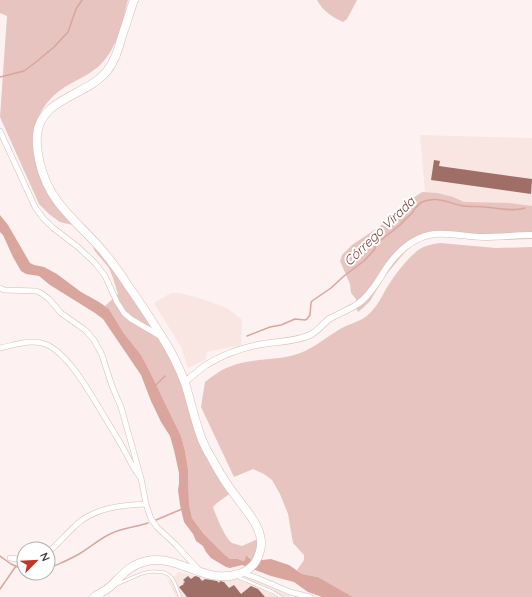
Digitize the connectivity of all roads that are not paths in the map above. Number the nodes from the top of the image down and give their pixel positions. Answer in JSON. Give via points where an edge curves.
{"nodes":[{"id":1,"x":134,"y":0,"type":"edge"},
{"id":2,"x":0,"y":131,"type":"edge"},
{"id":3,"x":532,"y":235,"type":"edge"},
{"id":4,"x":0,"y":288,"type":"edge"},
{"id":5,"x":162,"y":338,"type":"junction"},
{"id":6,"x":0,"y":348,"type":"edge"},
{"id":7,"x":185,"y":382,"type":"junction"},
{"id":8,"x":141,"y":478,"type":"junction"},
{"id":9,"x":146,"y":504,"type":"junction"},
{"id":10,"x":56,"y":545,"type":"edge"},
{"id":11,"x":10,"y":558,"type":"dead end"},
{"id":12,"x":16,"y":559,"type":"edge"},
{"id":13,"x":200,"y":572,"type":"junction"},
{"id":14,"x":242,"y":572,"type":"junction"},
{"id":15,"x":111,"y":585,"type":"junction"},
{"id":16,"x":94,"y":597,"type":"edge"},
{"id":17,"x":180,"y":597,"type":"edge"},
{"id":18,"x":281,"y":597,"type":"edge"},
{"id":19,"x":310,"y":597,"type":"edge"}],
"edges":[{"from":1,"to":5,"type":"main road","via":[[112,64],[95,82],[46,113],[39,126],[37,145],[43,176],[50,191],[65,212],[109,258]]},
{"from":2,"to":5,"type":"street","via":[[35,207],[43,218],[95,262],[124,313]]},
{"from":3,"to":7,"type":"street","via":[[482,237],[430,234],[420,238],[410,243],[391,261],[366,298],[329,320],[312,334],[299,339],[242,348],[206,365]]},
{"from":4,"to":8,"type":"street","via":[[41,293],[94,340],[121,407]]},
{"from":5,"to":7,"type":"main road"},
{"from":6,"to":8,"type":"street","via":[[35,342],[59,353],[88,389]]},
{"from":7,"to":14,"type":"main road","via":[[202,441],[260,535],[262,544],[258,559]]},
{"from":8,"to":9,"type":"street"},
{"from":9,"to":10,"type":"street","via":[[118,506],[91,514],[75,525]]},
{"from":9,"to":13,"type":"street","via":[[157,527]]},
{"from":11,"to":12,"type":"street"},
{"from":13,"to":14,"type":"main road","via":[[221,577]]},
{"from":13,"to":15,"type":"main road","via":[[163,561],[151,561],[131,567]]},
{"from":14,"to":18,"type":"lane"},
{"from":14,"to":19,"type":"street","via":[[290,592]]},
{"from":15,"to":16,"type":"main road"},
{"from":15,"to":17,"type":"lane","via":[[147,572],[163,572],[170,575]]}]}
